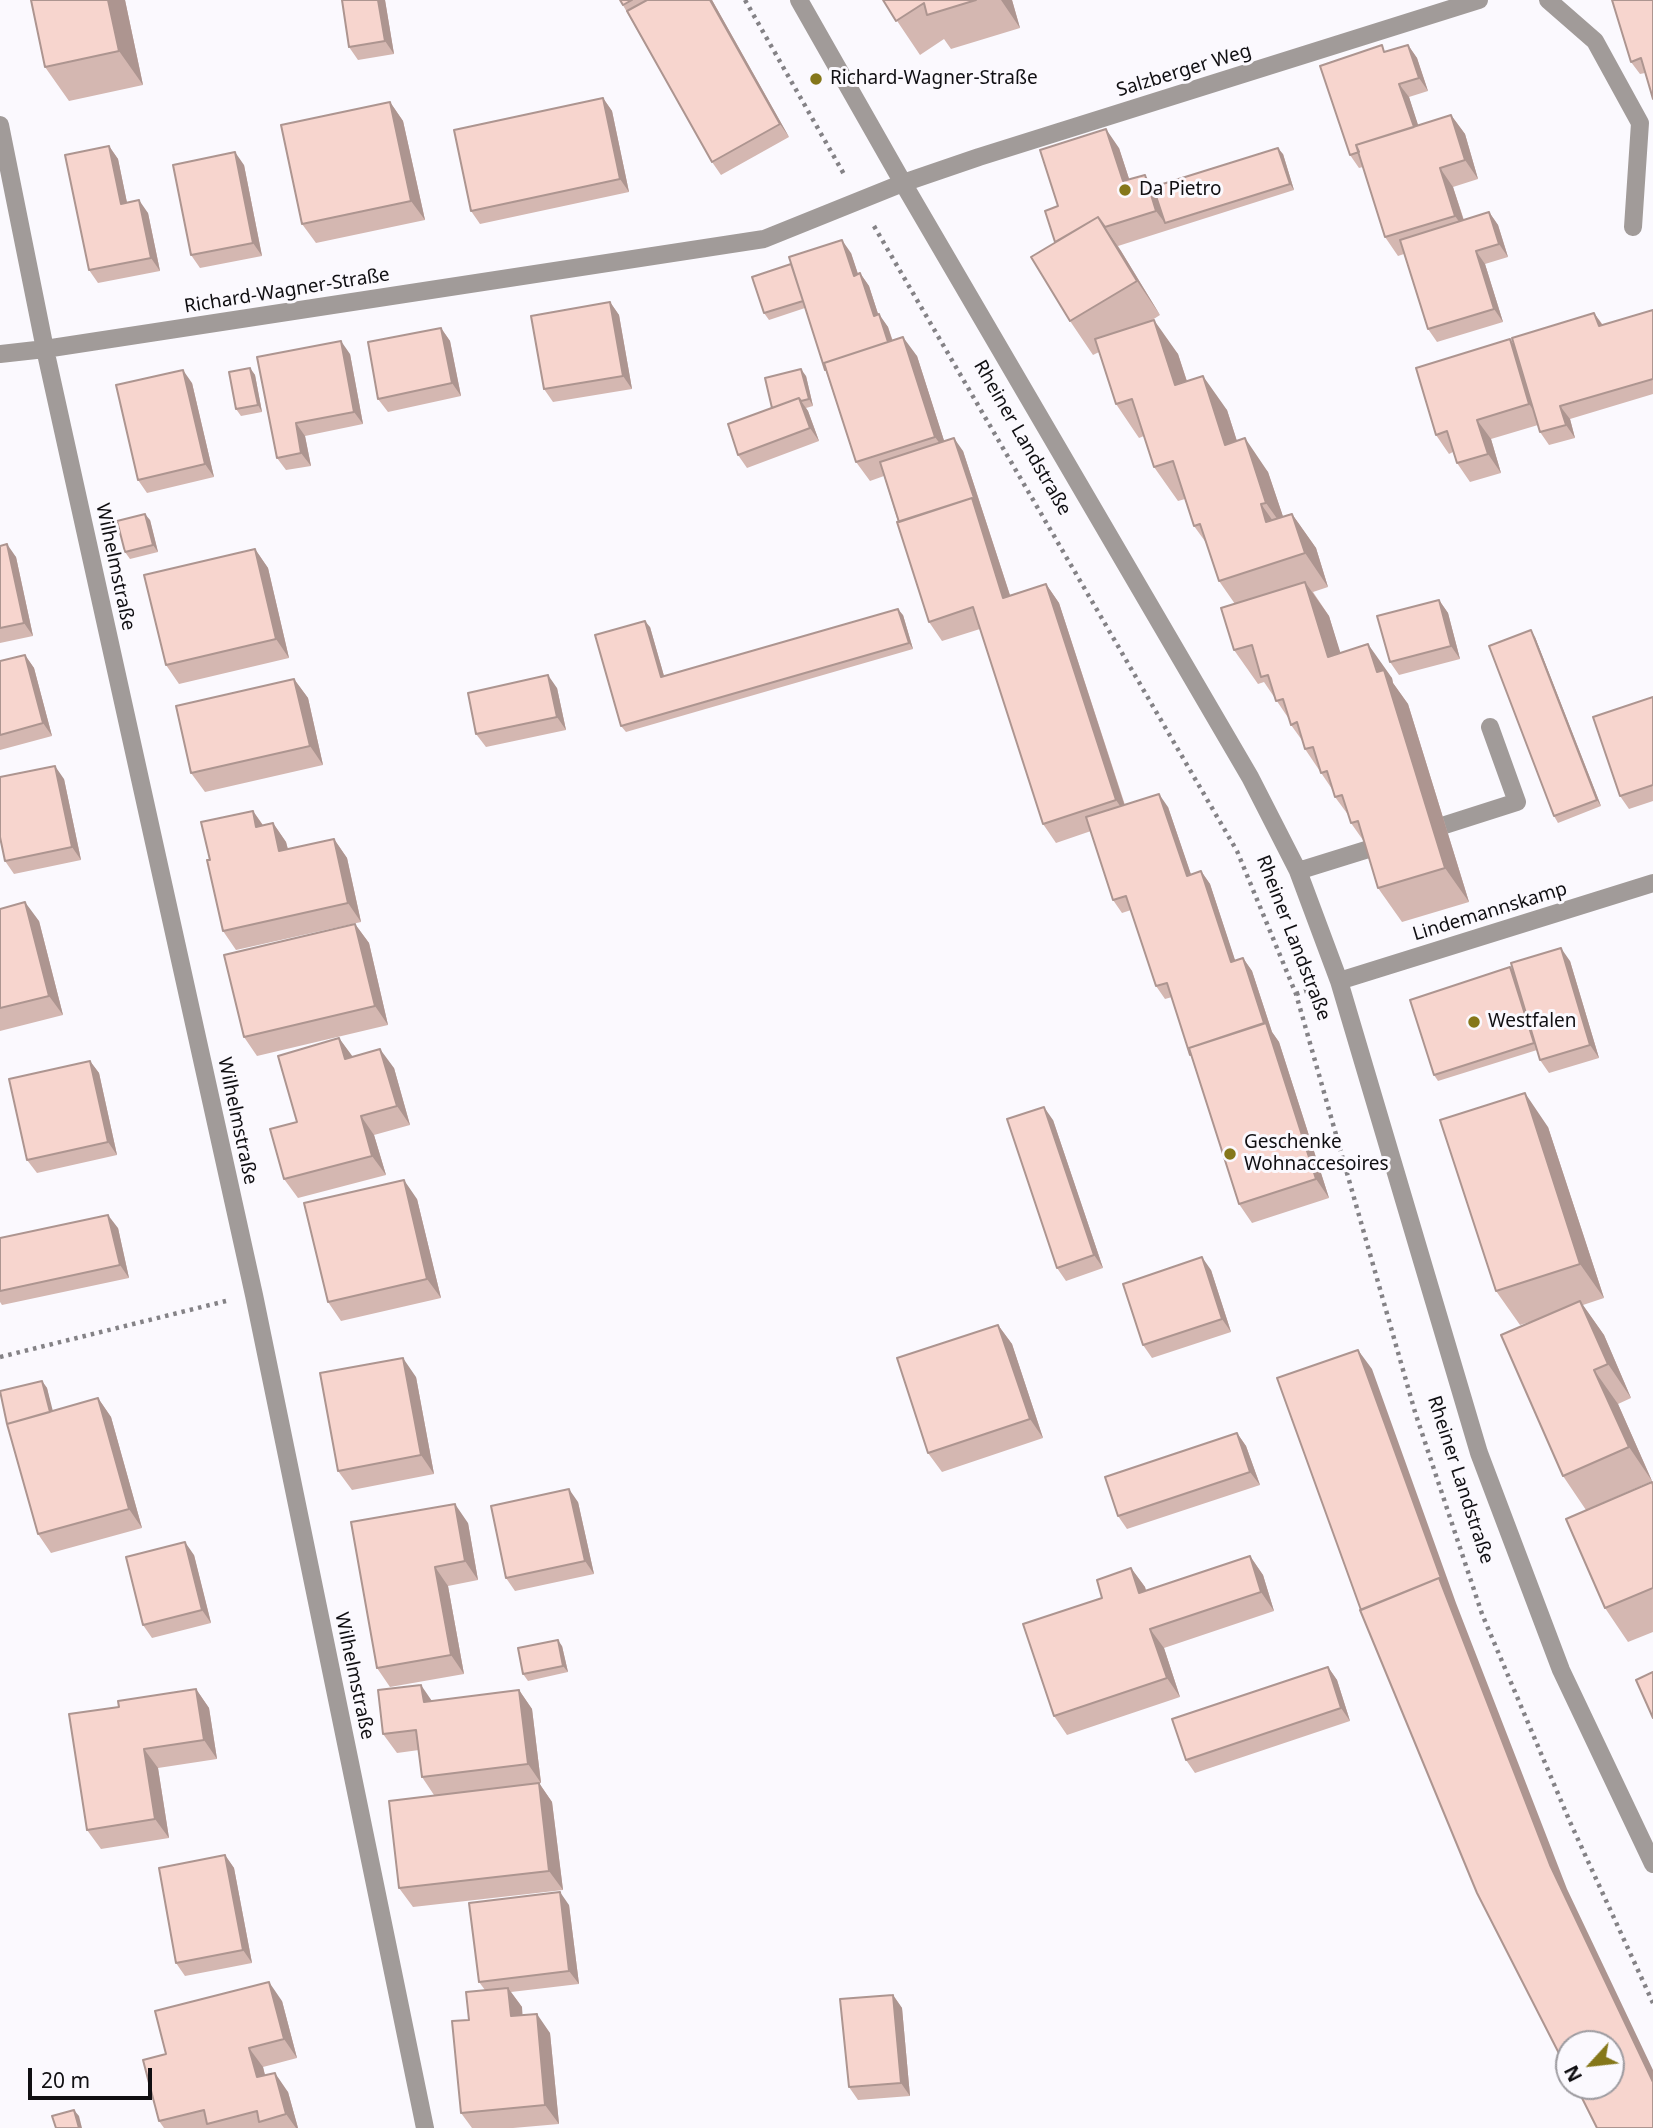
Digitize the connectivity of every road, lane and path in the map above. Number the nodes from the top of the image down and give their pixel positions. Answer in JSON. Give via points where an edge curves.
{"nodes":[{"id":1,"x":745,"y":0,"type":"edge"},
{"id":2,"x":799,"y":0,"type":"edge"},
{"id":3,"x":1479,"y":0,"type":"edge"},
{"id":4,"x":1548,"y":0,"type":"edge"},
{"id":5,"x":0,"y":125,"type":"edge"},
{"id":6,"x":903,"y":183,"type":"junction"},
{"id":7,"x":860,"y":200,"type":"junction"},
{"id":8,"x":1633,"y":227,"type":"dead end"},
{"id":9,"x":46,"y":349,"type":"junction"},
{"id":10,"x":0,"y":354,"type":"edge"},
{"id":11,"x":1490,"y":727,"type":"dead end"},
{"id":12,"x":1445,"y":825,"type":"dead end"},
{"id":13,"x":1372,"y":848,"type":"edge"},
{"id":14,"x":1298,"y":872,"type":"junction"},
{"id":15,"x":1653,"y":883,"type":"edge"},
{"id":16,"x":1339,"y":981,"type":"junction"},
{"id":17,"x":254,"y":1295,"type":"junction"},
{"id":18,"x":0,"y":1357,"type":"edge"},
{"id":19,"x":1653,"y":1864,"type":"edge"},
{"id":20,"x":1653,"y":2003,"type":"edge"},
{"id":21,"x":425,"y":2128,"type":"edge"}],
"edges":[{"from":1,"to":7,"type":"path","name":"Rheiner Landstraße"},
{"from":2,"to":6,"type":"street","name":"Rheiner Landstraße"},
{"from":3,"to":6,"type":"street","name":"Salzberger Weg"},
{"from":4,"to":8,"type":"street","via":[[1595,41],[1640,122]]},
{"from":5,"to":9,"type":"street","name":"Wilhelmstraße"},
{"from":6,"to":7,"type":"street","name":"Richard-Wagner-Straße"},
{"from":6,"to":14,"type":"street","name":"Rheiner Landstraße","via":[[1250,777]]},
{"from":7,"to":9,"type":"street","name":"Richard-Wagner-Straße","via":[[764,239]]},
{"from":7,"to":20,"type":"path","name":"Rheiner Landstraße","via":[[1237,851],[1296,994],[1415,1412],[1482,1614]]},
{"from":9,"to":10,"type":"street","name":"Richard-Wagner-Straße"},
{"from":9,"to":17,"type":"street","name":"Wilhelmstraße"},
{"from":11,"to":12,"type":"street","via":[[1517,802]]},
{"from":13,"to":14,"type":"street"},
{"from":14,"to":16,"type":"street","name":"Rheiner Landstraße"},
{"from":15,"to":16,"type":"street","name":"Lindemannskamp"},
{"from":16,"to":19,"type":"street","name":"Rheiner Landstraße","via":[[1479,1453],[1561,1670]]},
{"from":17,"to":18,"type":"path"},
{"from":17,"to":21,"type":"street","name":"Wilhelmstraße"}]}
